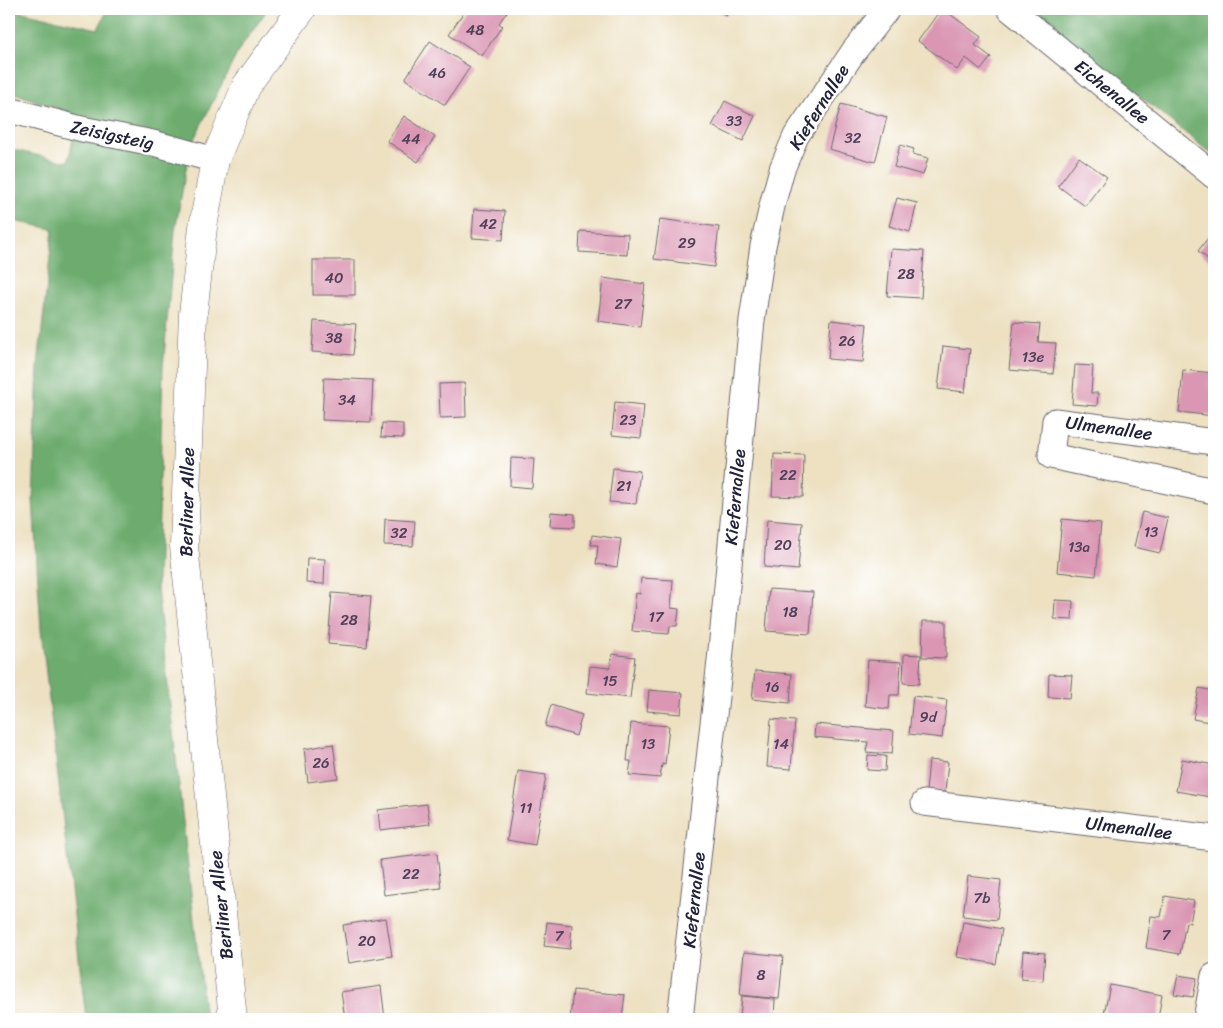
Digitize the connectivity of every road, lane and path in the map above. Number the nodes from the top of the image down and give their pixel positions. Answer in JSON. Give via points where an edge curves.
{"nodes":[{"id":1,"x":302,"y":9,"type":"edge"},
{"id":2,"x":887,"y":9,"type":"edge"},
{"id":3,"x":1010,"y":9,"type":"edge"},
{"id":4,"x":9,"y":110,"type":"edge"},
{"id":5,"x":215,"y":160,"type":"junction"},
{"id":6,"x":1214,"y":176,"type":"edge"},
{"id":7,"x":1214,"y":442,"type":"edge"},
{"id":8,"x":1214,"y":491,"type":"edge"},
{"id":9,"x":924,"y":804,"type":"dead end"},
{"id":10,"x":1214,"y":838,"type":"edge"},
{"id":11,"x":1214,"y":976,"type":"edge"},
{"id":12,"x":233,"y":1019,"type":"edge"},
{"id":13,"x":680,"y":1019,"type":"edge"},
{"id":14,"x":1206,"y":1019,"type":"edge"}],
"edges":[{"from":1,"to":5,"type":"main road","name":"Berliner Allee","via":[[246,86]]},
{"from":2,"to":13,"type":"street","name":"Kiefernallee","via":[[796,136],[782,169],[763,246],[752,320],[721,652]]},
{"from":3,"to":6,"type":"street","name":"Eichenallee"},
{"from":4,"to":5,"type":"street","name":"Zeisigsteig"},
{"from":5,"to":12,"type":"main road","name":"Berliner Allee","via":[[193,314],[184,546]]},
{"from":7,"to":8,"type":"street","name":"Ulmenallee","via":[[1055,421],[1051,456]]},
{"from":9,"to":10,"type":"street","name":"Ulmenallee"},
{"from":11,"to":14,"type":"street"}]}
